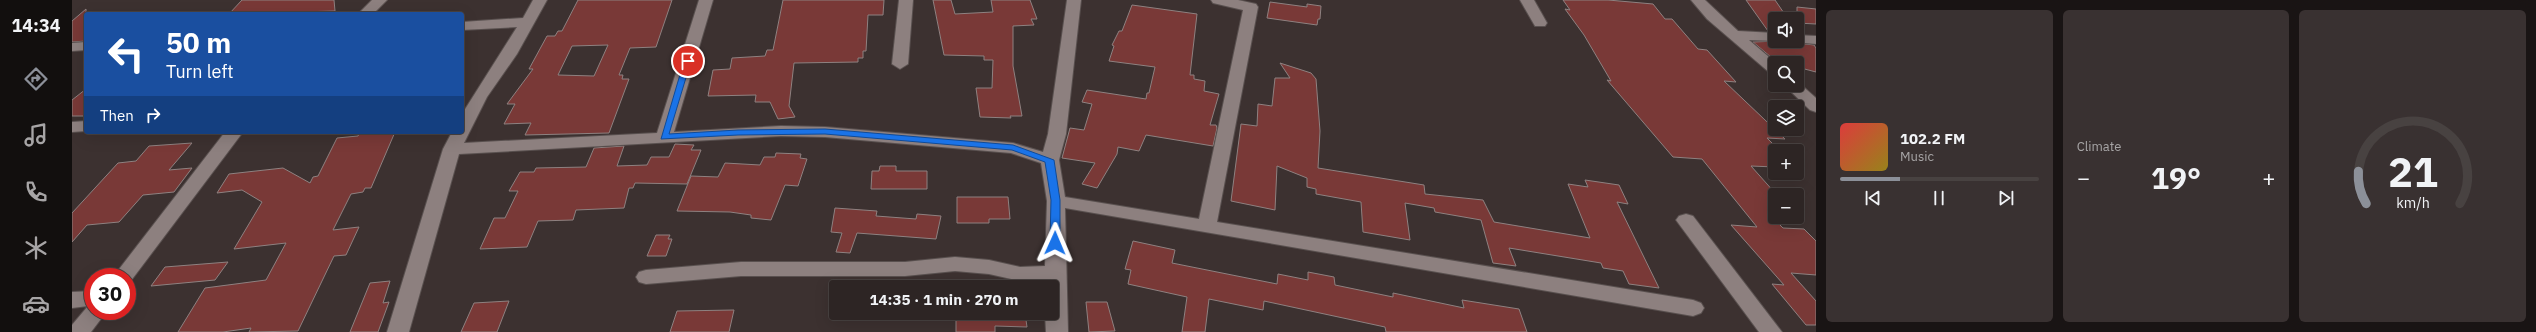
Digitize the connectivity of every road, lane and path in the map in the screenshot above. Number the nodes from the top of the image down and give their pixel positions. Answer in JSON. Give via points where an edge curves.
{"nodes":[{"id":1,"x":380,"y":0,"type":"edge"},
{"id":2,"x":540,"y":0,"type":"edge"},
{"id":3,"x":706,"y":0,"type":"edge"},
{"id":4,"x":906,"y":0,"type":"edge"},
{"id":5,"x":1074,"y":0,"type":"edge"},
{"id":6,"x":1218,"y":0,"type":"edge"},
{"id":7,"x":1527,"y":0,"type":"edge"},
{"id":8,"x":1698,"y":0,"type":"edge"},
{"id":9,"x":367,"y":12,"type":"edge"},
{"id":10,"x":526,"y":22,"type":"junction"},
{"id":11,"x":1540,"y":23,"type":"dead end"},
{"id":12,"x":464,"y":26,"type":"edge"},
{"id":13,"x":1734,"y":35,"type":"junction"},
{"id":14,"x":1768,"y":37,"type":"edge"},
{"id":15,"x":1804,"y":39,"type":"edge"},
{"id":16,"x":1816,"y":40,"type":"edge"},
{"id":17,"x":84,"y":46,"type":"edge"},
{"id":18,"x":72,"y":47,"type":"edge"},
{"id":19,"x":900,"y":64,"type":"dead end"},
{"id":20,"x":1768,"y":64,"type":"edge"},
{"id":21,"x":1800,"y":92,"type":"edge"},
{"id":22,"x":479,"y":97,"type":"junction"},
{"id":23,"x":464,"y":98,"type":"edge"},
{"id":24,"x":1816,"y":107,"type":"edge"},
{"id":25,"x":84,"y":126,"type":"edge"},
{"id":26,"x":72,"y":127,"type":"edge"},
{"id":27,"x":464,"y":127,"type":"edge"},
{"id":28,"x":232,"y":134,"type":"edge"},
{"id":29,"x":459,"y":137,"type":"edge"},
{"id":30,"x":664,"y":137,"type":"junction"},
{"id":31,"x":1050,"y":160,"type":"junction"},
{"id":32,"x":1056,"y":200,"type":"junction"},
{"id":33,"x":1686,"y":220,"type":"dead end"},
{"id":34,"x":1207,"y":225,"type":"junction"},
{"id":35,"x":130,"y":268,"type":"edge"},
{"id":36,"x":1054,"y":272,"type":"junction"},
{"id":37,"x":646,"y":277,"type":"dead end"},
{"id":38,"x":84,"y":299,"type":"edge"},
{"id":39,"x":72,"y":300,"type":"edge"},
{"id":40,"x":1693,"y":308,"type":"dead end"},
{"id":41,"x":89,"y":320,"type":"edge"},
{"id":42,"x":79,"y":332,"type":"edge"},
{"id":43,"x":398,"y":332,"type":"edge"},
{"id":44,"x":1057,"y":332,"type":"edge"},
{"id":45,"x":1771,"y":332,"type":"edge"}],
"edges":[{"from":1,"to":9,"type":"street"},
{"from":2,"to":10,"type":"street"},
{"from":3,"to":30,"type":"street"},
{"from":4,"to":19,"type":"street"},
{"from":5,"to":31,"type":"street","via":[[1057,134]]},
{"from":6,"to":34,"type":"street","via":[[1251,7]]},
{"from":7,"to":11,"type":"street"},
{"from":8,"to":13,"type":"street"},
{"from":10,"to":12,"type":"street"},
{"from":10,"to":22,"type":"street","via":[[509,54]]},
{"from":13,"to":14,"type":"street"},
{"from":13,"to":20,"type":"street"},
{"from":15,"to":16,"type":"street"},
{"from":17,"to":18,"type":"street"},
{"from":21,"to":24,"type":"street"},
{"from":22,"to":23,"type":"street"},
{"from":22,"to":27,"type":"street"},
{"from":25,"to":26,"type":"street"},
{"from":28,"to":35,"type":"street"},
{"from":29,"to":30,"type":"street"},
{"from":29,"to":43,"type":"street"},
{"from":30,"to":31,"type":"street","via":[[738,132],[825,132],[1013,148]]},
{"from":31,"to":32,"type":"street"},
{"from":32,"to":34,"type":"street"},
{"from":32,"to":36,"type":"street"},
{"from":33,"to":45,"type":"street"},
{"from":34,"to":40,"type":"street"},
{"from":36,"to":37,"type":"street","via":[[1020,274],[989,267],[955,264],[905,269],[741,269]]},
{"from":36,"to":44,"type":"street"},
{"from":38,"to":39,"type":"street"},
{"from":41,"to":42,"type":"street"}]}
